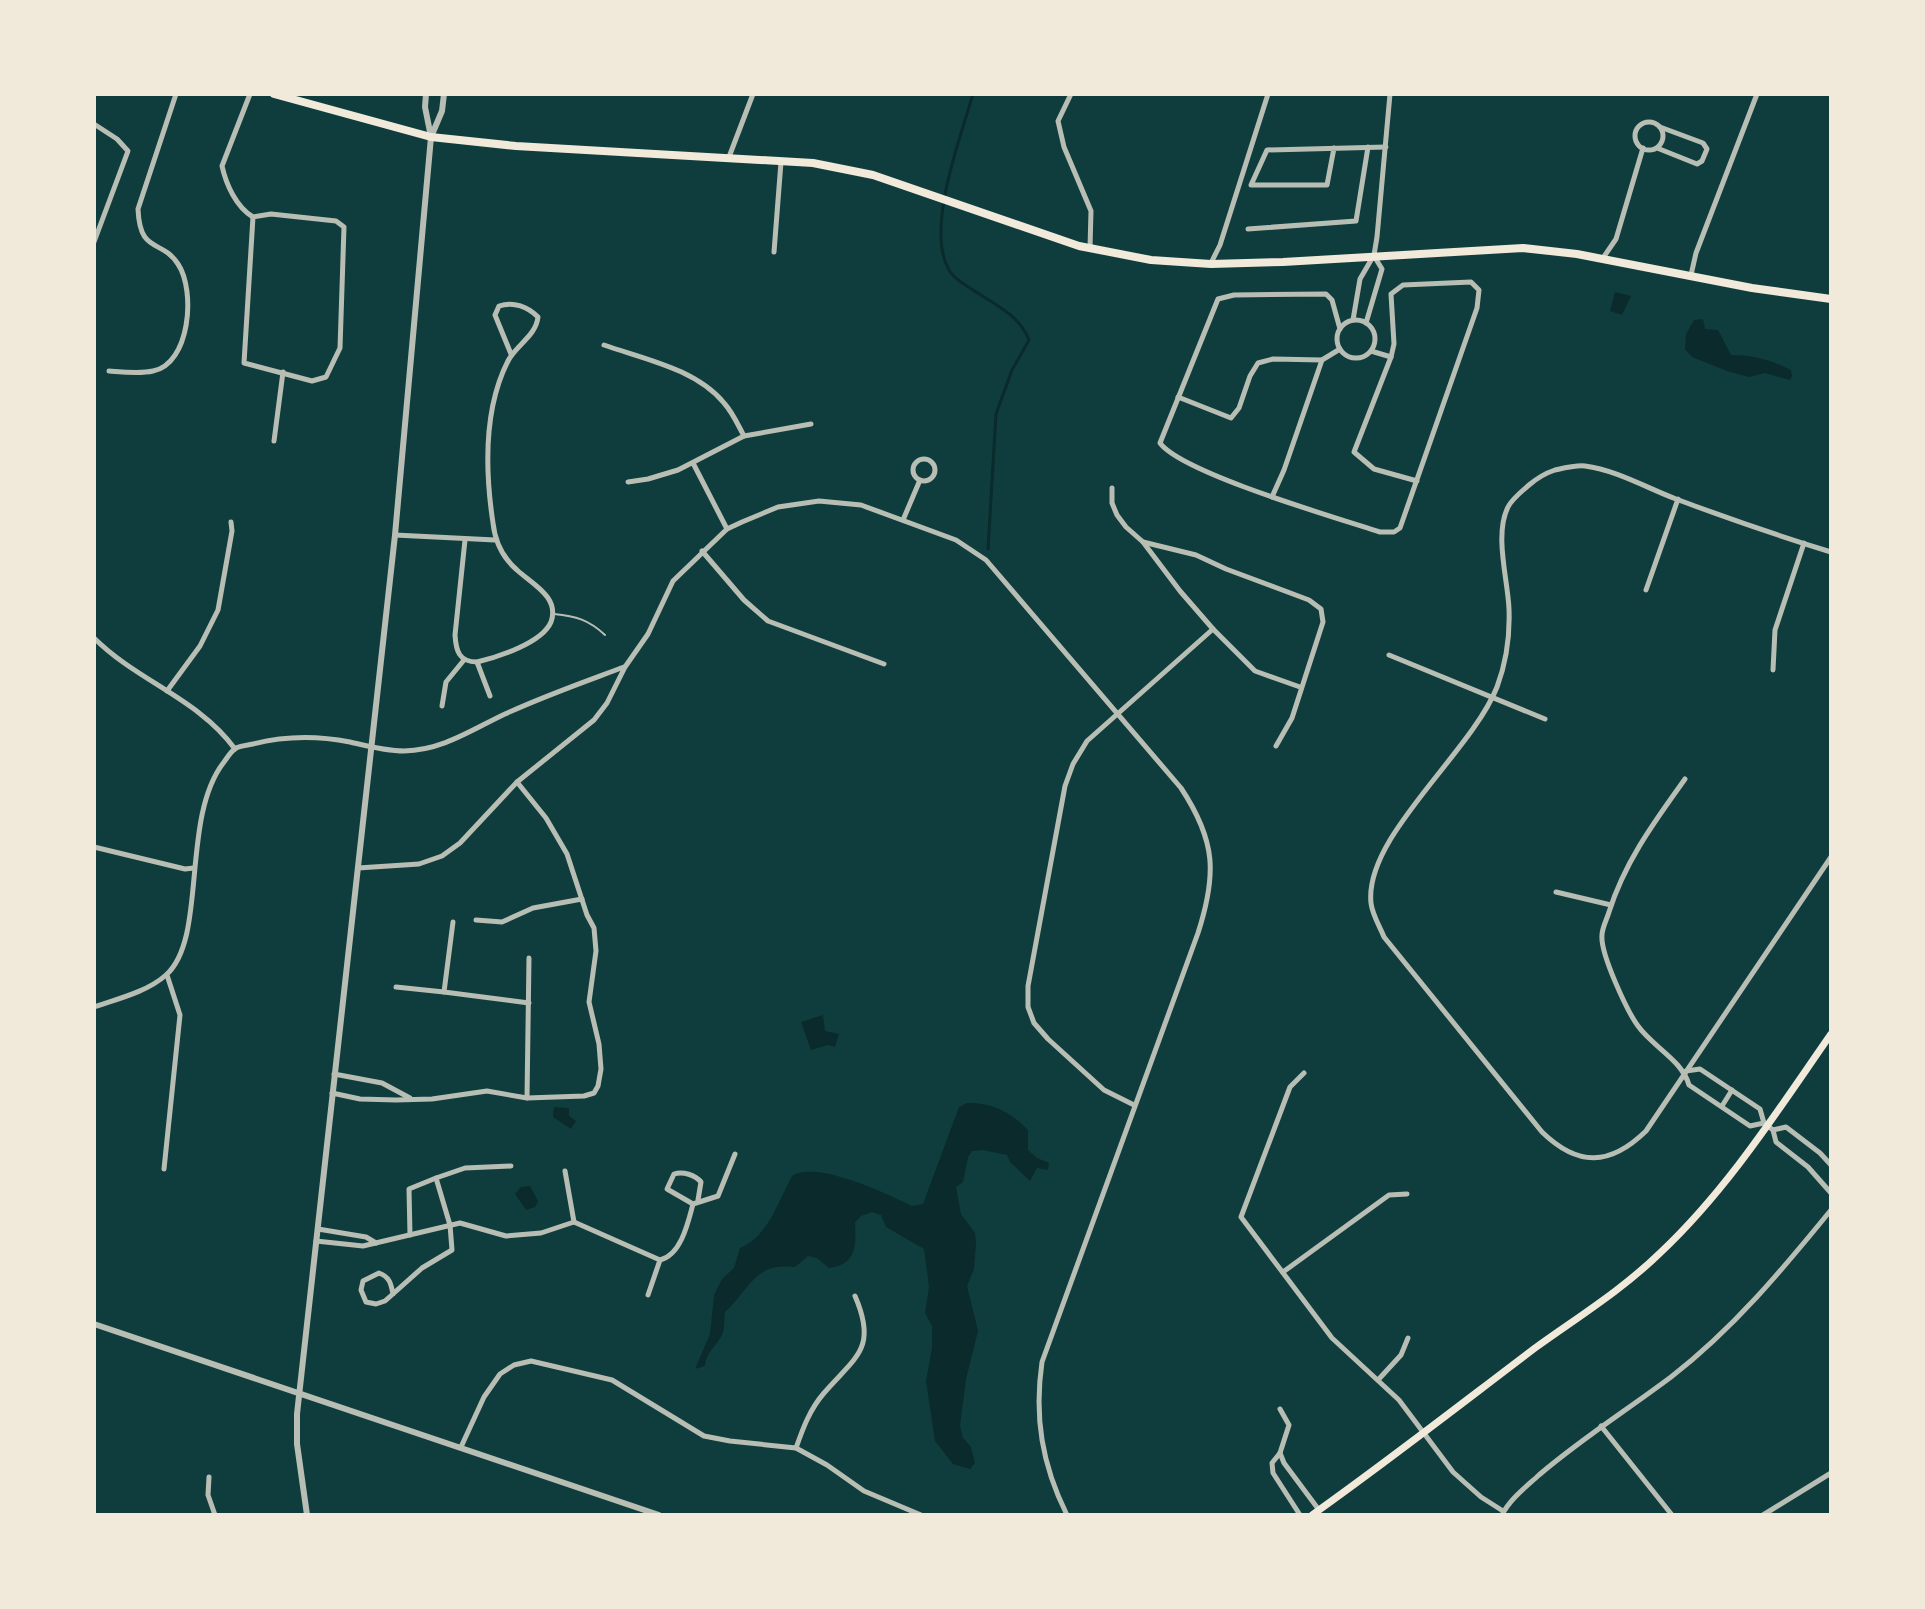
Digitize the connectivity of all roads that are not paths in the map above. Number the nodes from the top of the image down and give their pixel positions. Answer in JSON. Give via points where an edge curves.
{"nodes":[{"id":1,"x":176,"y":94,"type":"edge"},
{"id":2,"x":250,"y":94,"type":"edge"},
{"id":3,"x":274,"y":94,"type":"edge"},
{"id":4,"x":426,"y":94,"type":"edge"},
{"id":5,"x":444,"y":94,"type":"edge"},
{"id":6,"x":753,"y":94,"type":"edge"},
{"id":7,"x":1071,"y":94,"type":"edge"},
{"id":8,"x":1268,"y":94,"type":"edge"},
{"id":9,"x":1390,"y":94,"type":"edge"},
{"id":10,"x":1757,"y":94,"type":"edge"},
{"id":11,"x":94,"y":124,"type":"edge"},
{"id":12,"x":1660,"y":127,"type":"junction"},
{"id":13,"x":431,"y":137,"type":"junction"},
{"id":14,"x":1368,"y":147,"type":"junction"},
{"id":15,"x":1386,"y":147,"type":"junction"},
{"id":16,"x":1334,"y":148,"type":"junction"},
{"id":17,"x":1643,"y":148,"type":"junction"},
{"id":18,"x":1657,"y":148,"type":"junction"},
{"id":19,"x":729,"y":157,"type":"junction"},
{"id":20,"x":781,"y":161,"type":"junction"},
{"id":21,"x":253,"y":217,"type":"junction"},
{"id":22,"x":1248,"y":229,"type":"dead end"},
{"id":23,"x":94,"y":242,"type":"edge"},
{"id":24,"x":1090,"y":248,"type":"junction"},
{"id":25,"x":774,"y":252,"type":"dead end"},
{"id":26,"x":1374,"y":255,"type":"junction"},
{"id":27,"x":1602,"y":259,"type":"junction"},
{"id":28,"x":1211,"y":264,"type":"junction"},
{"id":29,"x":1691,"y":275,"type":"junction"},
{"id":30,"x":1831,"y":299,"type":"edge"},
{"id":31,"x":1353,"y":320,"type":"junction"},
{"id":32,"x":1366,"y":323,"type":"junction"},
{"id":33,"x":1340,"y":329,"type":"junction"},
{"id":34,"x":604,"y":345,"type":"dead end"},
{"id":35,"x":1340,"y":349,"type":"junction"},
{"id":36,"x":1371,"y":351,"type":"junction"},
{"id":37,"x":511,"y":354,"type":"junction"},
{"id":38,"x":1391,"y":357,"type":"junction"},
{"id":39,"x":1322,"y":360,"type":"junction"},
{"id":40,"x":109,"y":371,"type":"dead end"},
{"id":41,"x":283,"y":372,"type":"junction"},
{"id":42,"x":1178,"y":397,"type":"junction"},
{"id":43,"x":811,"y":424,"type":"dead end"},
{"id":44,"x":744,"y":436,"type":"junction"},
{"id":45,"x":274,"y":441,"type":"dead end"},
{"id":46,"x":693,"y":463,"type":"junction"},
{"id":47,"x":920,"y":480,"type":"junction"},
{"id":48,"x":1417,"y":481,"type":"junction"},
{"id":49,"x":628,"y":482,"type":"dead end"},
{"id":50,"x":1112,"y":488,"type":"dead end"},
{"id":51,"x":1272,"y":497,"type":"junction"},
{"id":52,"x":1678,"y":499,"type":"junction"},
{"id":53,"x":903,"y":520,"type":"junction"},
{"id":54,"x":231,"y":522,"type":"dead end"},
{"id":55,"x":727,"y":529,"type":"junction"},
{"id":56,"x":395,"y":535,"type":"junction"},
{"id":57,"x":465,"y":540,"type":"junction"},
{"id":58,"x":495,"y":540,"type":"junction"},
{"id":59,"x":1143,"y":542,"type":"junction"},
{"id":60,"x":1804,"y":543,"type":"junction"},
{"id":61,"x":702,"y":551,"type":"junction"},
{"id":62,"x":1831,"y":552,"type":"edge"},
{"id":63,"x":1646,"y":590,"type":"dead end"},
{"id":64,"x":552,"y":614,"type":"junction"},
{"id":65,"x":1213,"y":629,"type":"junction"},
{"id":66,"x":605,"y":635,"type":"dead end"},
{"id":67,"x":94,"y":638,"type":"edge"},
{"id":68,"x":1389,"y":655,"type":"dead end"},
{"id":69,"x":464,"y":660,"type":"junction"},
{"id":70,"x":477,"y":662,"type":"junction"},
{"id":71,"x":884,"y":664,"type":"dead end"},
{"id":72,"x":625,"y":667,"type":"junction"},
{"id":73,"x":1773,"y":670,"type":"dead end"},
{"id":74,"x":1300,"y":687,"type":"junction"},
{"id":75,"x":167,"y":691,"type":"junction"},
{"id":76,"x":490,"y":696,"type":"dead end"},
{"id":77,"x":1492,"y":696,"type":"junction"},
{"id":78,"x":442,"y":706,"type":"dead end"},
{"id":79,"x":1118,"y":713,"type":"junction"},
{"id":80,"x":1545,"y":719,"type":"dead end"},
{"id":81,"x":1276,"y":746,"type":"dead end"},
{"id":82,"x":370,"y":747,"type":"junction"},
{"id":83,"x":235,"y":749,"type":"junction"},
{"id":84,"x":1685,"y":779,"type":"dead end"},
{"id":85,"x":517,"y":782,"type":"junction"},
{"id":86,"x":94,"y":847,"type":"edge"},
{"id":87,"x":1831,"y":857,"type":"edge"},
{"id":88,"x":194,"y":868,"type":"junction"},
{"id":89,"x":358,"y":868,"type":"junction"},
{"id":90,"x":1556,"y":892,"type":"dead end"},
{"id":91,"x":582,"y":899,"type":"junction"},
{"id":92,"x":1611,"y":905,"type":"junction"},
{"id":93,"x":476,"y":920,"type":"dead end"},
{"id":94,"x":453,"y":922,"type":"dead end"},
{"id":95,"x":529,"y":958,"type":"dead end"},
{"id":96,"x":167,"y":975,"type":"junction"},
{"id":97,"x":396,"y":987,"type":"dead end"},
{"id":98,"x":444,"y":992,"type":"junction"},
{"id":99,"x":529,"y":1003,"type":"junction"},
{"id":100,"x":94,"y":1007,"type":"edge"},
{"id":101,"x":1831,"y":1034,"type":"edge"},
{"id":102,"x":1685,"y":1071,"type":"junction"},
{"id":103,"x":1304,"y":1073,"type":"dead end"},
{"id":104,"x":334,"y":1074,"type":"junction"},
{"id":105,"x":1732,"y":1090,"type":"junction"},
{"id":106,"x":332,"y":1093,"type":"junction"},
{"id":107,"x":527,"y":1098,"type":"junction"},
{"id":108,"x":411,"y":1099,"type":"junction"},
{"id":109,"x":1134,"y":1105,"type":"junction"},
{"id":110,"x":1722,"y":1106,"type":"junction"},
{"id":111,"x":1768,"y":1126,"type":"junction"},
{"id":112,"x":735,"y":1154,"type":"dead end"},
{"id":113,"x":1831,"y":1165,"type":"edge"},
{"id":114,"x":511,"y":1166,"type":"dead end"},
{"id":115,"x":164,"y":1169,"type":"dead end"},
{"id":116,"x":565,"y":1171,"type":"dead end"},
{"id":117,"x":436,"y":1178,"type":"junction"},
{"id":118,"x":1831,"y":1193,"type":"edge"},
{"id":119,"x":1407,"y":1194,"type":"dead end"},
{"id":120,"x":696,"y":1202,"type":"junction"},
{"id":121,"x":1831,"y":1210,"type":"edge"},
{"id":122,"x":574,"y":1222,"type":"junction"},
{"id":123,"x":450,"y":1225,"type":"junction"},
{"id":124,"x":318,"y":1229,"type":"junction"},
{"id":125,"x":410,"y":1235,"type":"junction"},
{"id":126,"x":316,"y":1241,"type":"junction"},
{"id":127,"x":377,"y":1243,"type":"junction"},
{"id":128,"x":660,"y":1260,"type":"junction"},
{"id":129,"x":1283,"y":1272,"type":"junction"},
{"id":130,"x":393,"y":1294,"type":"junction"},
{"id":131,"x":648,"y":1295,"type":"dead end"},
{"id":132,"x":855,"y":1296,"type":"dead end"},
{"id":133,"x":94,"y":1324,"type":"edge"},
{"id":134,"x":1408,"y":1338,"type":"dead end"},
{"id":135,"x":1378,"y":1380,"type":"junction"},
{"id":136,"x":299,"y":1395,"type":"junction"},
{"id":137,"x":1280,"y":1409,"type":"dead end"},
{"id":138,"x":1601,"y":1426,"type":"junction"},
{"id":139,"x":1423,"y":1433,"type":"junction"},
{"id":140,"x":461,"y":1447,"type":"junction"},
{"id":141,"x":796,"y":1448,"type":"junction"},
{"id":142,"x":1280,"y":1453,"type":"junction"},
{"id":143,"x":1831,"y":1473,"type":"edge"},
{"id":144,"x":209,"y":1477,"type":"dead end"},
{"id":145,"x":1316,"y":1513,"type":"edge"},
{"id":146,"x":1502,"y":1513,"type":"edge"},
{"id":147,"x":215,"y":1515,"type":"edge"},
{"id":148,"x":307,"y":1515,"type":"edge"},
{"id":149,"x":659,"y":1515,"type":"edge"},
{"id":150,"x":921,"y":1515,"type":"edge"},
{"id":151,"x":1067,"y":1515,"type":"edge"},
{"id":152,"x":1300,"y":1515,"type":"edge"},
{"id":153,"x":1672,"y":1515,"type":"edge"},
{"id":154,"x":1763,"y":1515,"type":"edge"}],
"edges":[{"from":1,"to":40,"type":"street","via":[[138,222],[142,234],[179,265],[187,289],[188,323],[169,363],[154,371]]},
{"from":2,"to":21,"type":"street","via":[[222,166],[244,212]]},
{"from":3,"to":13,"type":"main road"},
{"from":4,"to":13,"type":"street"},
{"from":5,"to":13,"type":"street"},
{"from":6,"to":19,"type":"street"},
{"from":7,"to":24,"type":"street","via":[[1058,121],[1091,211]]},
{"from":8,"to":28,"type":"street"},
{"from":9,"to":15,"type":"street"},
{"from":10,"to":29,"type":"street"},
{"from":11,"to":23,"type":"street","via":[[128,151]]},
{"from":12,"to":17,"type":"street","via":[[1649,122],[1638,128],[1637,142]]},
{"from":12,"to":18,"type":"street","via":[[1663,136]]},
{"from":12,"to":18,"type":"street","via":[[1707,149],[1697,164]]},
{"from":13,"to":19,"type":"main road"},
{"from":13,"to":56,"type":"street"},
{"from":14,"to":15,"type":"street"},
{"from":14,"to":16,"type":"street"},
{"from":14,"to":22,"type":"street","via":[[1356,221]]},
{"from":15,"to":26,"type":"street"},
{"from":16,"to":16,"type":"street","via":[[1267,150],[1251,185],[1327,185]]},
{"from":17,"to":18,"type":"street"},
{"from":17,"to":27,"type":"street","via":[[1616,239]]},
{"from":19,"to":20,"type":"main road"},
{"from":20,"to":24,"type":"main road","via":[[873,175]]},
{"from":20,"to":25,"type":"street"},
{"from":21,"to":41,"type":"street","via":[[244,363]]},
{"from":21,"to":41,"type":"street","via":[[336,221],[344,227],[340,348],[326,377],[312,381]]},
{"from":24,"to":28,"type":"main road"},
{"from":26,"to":27,"type":"main road","via":[[1523,248]]},
{"from":26,"to":28,"type":"main road"},
{"from":26,"to":31,"type":"street","via":[[1360,279]]},
{"from":26,"to":32,"type":"street","via":[[1382,269]]},
{"from":27,"to":29,"type":"main road"},
{"from":29,"to":30,"type":"main road"},
{"from":31,"to":32,"type":"street"},
{"from":31,"to":33,"type":"street"},
{"from":32,"to":36,"type":"street","via":[[1374,333]]},
{"from":33,"to":35,"type":"street"},
{"from":33,"to":42,"type":"street","via":[[1326,294],[1218,299]]},
{"from":34,"to":44,"type":"street","via":[[700,382],[724,402]]},
{"from":35,"to":36,"type":"street","via":[[1354,358]]},
{"from":35,"to":39,"type":"street"},
{"from":36,"to":38,"type":"street"},
{"from":37,"to":37,"type":"street","via":[[537,326],[538,317],[529,308],[508,303],[495,315]]},
{"from":37,"to":58,"type":"street","via":[[492,403],[486,478]]},
{"from":38,"to":48,"type":"street","via":[[1354,452],[1374,469]]},
{"from":38,"to":48,"type":"street","via":[[1391,294],[1403,285],[1476,284],[1477,308]]},
{"from":39,"to":42,"type":"street","via":[[1258,363],[1231,418]]},
{"from":39,"to":51,"type":"street"},
{"from":41,"to":45,"type":"street"},
{"from":42,"to":51,"type":"street","via":[[1160,443],[1164,448]]},
{"from":43,"to":44,"type":"street"},
{"from":44,"to":46,"type":"street"},
{"from":46,"to":49,"type":"street"},
{"from":46,"to":55,"type":"street"},
{"from":47,"to":47,"type":"street","via":[[933,476],[929,461],[914,466]]},
{"from":47,"to":53,"type":"street"},
{"from":48,"to":51,"type":"street","via":[[1394,532]]},
{"from":50,"to":59,"type":"street","via":[[1117,515]]},
{"from":52,"to":60,"type":"street"},
{"from":52,"to":63,"type":"street"},
{"from":52,"to":77,"type":"street","via":[[1581,466],[1552,471],[1520,493],[1504,522],[1508,631]]},
{"from":53,"to":55,"type":"street","via":[[861,505],[819,501],[778,507]]},
{"from":53,"to":79,"type":"street","via":[[963,542],[986,560]]},
{"from":54,"to":75,"type":"street","via":[[218,610]]},
{"from":55,"to":61,"type":"street"},
{"from":56,"to":57,"type":"street"},
{"from":56,"to":82,"type":"street"},
{"from":57,"to":58,"type":"street"},
{"from":57,"to":69,"type":"street","via":[[455,635]]},
{"from":58,"to":64,"type":"street","via":[[515,569],[551,601]]},
{"from":59,"to":65,"type":"street"},
{"from":59,"to":74,"type":"street","via":[[1196,555],[1321,609],[1323,622]]},
{"from":60,"to":62,"type":"street"},
{"from":60,"to":73,"type":"street","via":[[1775,630]]},
{"from":61,"to":71,"type":"street","via":[[768,621]]},
{"from":61,"to":72,"type":"street","via":[[673,581],[648,634]]},
{"from":64,"to":66,"type":"lane","via":[[581,618]]},
{"from":64,"to":70,"type":"street","via":[[535,641]]},
{"from":65,"to":74,"type":"street","via":[[1255,671]]},
{"from":65,"to":79,"type":"street"},
{"from":67,"to":75,"type":"street"},
{"from":68,"to":77,"type":"street"},
{"from":69,"to":70,"type":"street"},
{"from":69,"to":78,"type":"street","via":[[446,682]]},
{"from":70,"to":76,"type":"street"},
{"from":72,"to":82,"type":"street","via":[[440,745],[399,751]]},
{"from":72,"to":85,"type":"street","via":[[594,720]]},
{"from":74,"to":81,"type":"street","via":[[1292,718]]},
{"from":75,"to":83,"type":"street","via":[[205,715]]},
{"from":77,"to":80,"type":"street"},
{"from":77,"to":102,"type":"street","via":[[1471,734],[1377,861],[1371,905],[1384,937],[1542,1132],[1570,1155],[1603,1159],[1631,1145]]},
{"from":79,"to":109,"type":"street","via":[[1197,812],[1212,869],[1202,922]]},
{"from":79,"to":109,"type":"street","via":[[1087,741],[1065,786],[1028,1007],[1034,1023],[1064,1054],[1104,1090]]},
{"from":82,"to":83,"type":"street","via":[[281,738]]},
{"from":82,"to":89,"type":"street"},
{"from":83,"to":88,"type":"street","via":[[214,775],[204,803]]},
{"from":84,"to":92,"type":"street","via":[[1651,825]]},
{"from":85,"to":89,"type":"street","via":[[442,856],[419,864]]},
{"from":85,"to":91,"type":"street","via":[[567,854]]},
{"from":86,"to":88,"type":"street"},
{"from":87,"to":102,"type":"street"},
{"from":88,"to":96,"type":"street","via":[[187,937]]},
{"from":89,"to":104,"type":"street"},
{"from":90,"to":92,"type":"street"},
{"from":91,"to":93,"type":"street","via":[[502,922]]},
{"from":91,"to":107,"type":"street","via":[[594,928],[589,1002],[601,1069],[594,1093]]},
{"from":92,"to":102,"type":"street","via":[[1601,937],[1624,1003],[1661,1052]]},
{"from":94,"to":98,"type":"street"},
{"from":95,"to":99,"type":"street"},
{"from":96,"to":100,"type":"street"},
{"from":96,"to":115,"type":"street","via":[[180,1015]]},
{"from":97,"to":98,"type":"street"},
{"from":98,"to":99,"type":"street"},
{"from":99,"to":107,"type":"street"},
{"from":101,"to":111,"type":"main road"},
{"from":102,"to":105,"type":"street","via":[[1700,1069]]},
{"from":102,"to":110,"type":"street","via":[[1689,1085]]},
{"from":103,"to":129,"type":"street","via":[[1290,1087],[1241,1217]]},
{"from":104,"to":106,"type":"street"},
{"from":104,"to":108,"type":"street","via":[[382,1083]]},
{"from":105,"to":110,"type":"street"},
{"from":105,"to":111,"type":"street","via":[[1760,1109]]},
{"from":106,"to":108,"type":"street"},
{"from":106,"to":124,"type":"street"},
{"from":107,"to":108,"type":"street","via":[[487,1091]]},
{"from":109,"to":151,"type":"street","via":[[1042,1362],[1039,1428],[1048,1472]]},
{"from":110,"to":111,"type":"street","via":[[1750,1126]]},
{"from":111,"to":113,"type":"street","via":[[1786,1127]]},
{"from":111,"to":118,"type":"street","via":[[1776,1142]]},
{"from":111,"to":139,"type":"main road","via":[[1705,1207],[1660,1253],[1595,1308]]},
{"from":112,"to":120,"type":"street","via":[[718,1196]]},
{"from":114,"to":117,"type":"street","via":[[465,1168]]},
{"from":116,"to":122,"type":"street"},
{"from":117,"to":123,"type":"street"},
{"from":117,"to":125,"type":"street","via":[[409,1189]]},
{"from":119,"to":129,"type":"street","via":[[1389,1195]]},
{"from":120,"to":120,"type":"street","via":[[667,1189],[674,1174],[699,1179]]},
{"from":120,"to":128,"type":"street","via":[[676,1250]]},
{"from":121,"to":138,"type":"street","via":[[1741,1317],[1672,1377]]},
{"from":122,"to":123,"type":"street","via":[[541,1233],[506,1236]]},
{"from":122,"to":128,"type":"street"},
{"from":123,"to":125,"type":"street"},
{"from":123,"to":130,"type":"street","via":[[452,1250]]},
{"from":124,"to":126,"type":"street"},
{"from":124,"to":127,"type":"street"},
{"from":125,"to":127,"type":"street"},
{"from":126,"to":127,"type":"street"},
{"from":126,"to":136,"type":"street"},
{"from":128,"to":131,"type":"street"},
{"from":129,"to":135,"type":"street","via":[[1332,1338]]},
{"from":130,"to":130,"type":"street","via":[[376,1304],[366,1302],[363,1281],[385,1275]]},
{"from":132,"to":141,"type":"street","via":[[863,1315],[862,1347],[813,1408]]},
{"from":133,"to":136,"type":"street"},
{"from":134,"to":135,"type":"street","via":[[1401,1355]]},
{"from":135,"to":139,"type":"street"},
{"from":136,"to":140,"type":"street"},
{"from":136,"to":148,"type":"street","via":[[297,1444]]},
{"from":137,"to":142,"type":"street","via":[[1289,1425]]},
{"from":138,"to":146,"type":"street"},
{"from":138,"to":153,"type":"street"},
{"from":139,"to":145,"type":"main road"},
{"from":139,"to":146,"type":"street","via":[[1453,1472]]},
{"from":140,"to":141,"type":"street","via":[[500,1374],[531,1361],[612,1380],[704,1436]]},
{"from":140,"to":149,"type":"street"},
{"from":141,"to":150,"type":"street","via":[[864,1491]]},
{"from":142,"to":145,"type":"street"},
{"from":142,"to":152,"type":"street","via":[[1272,1463],[1273,1473]]},
{"from":143,"to":154,"type":"street"},
{"from":144,"to":147,"type":"street"}]}
